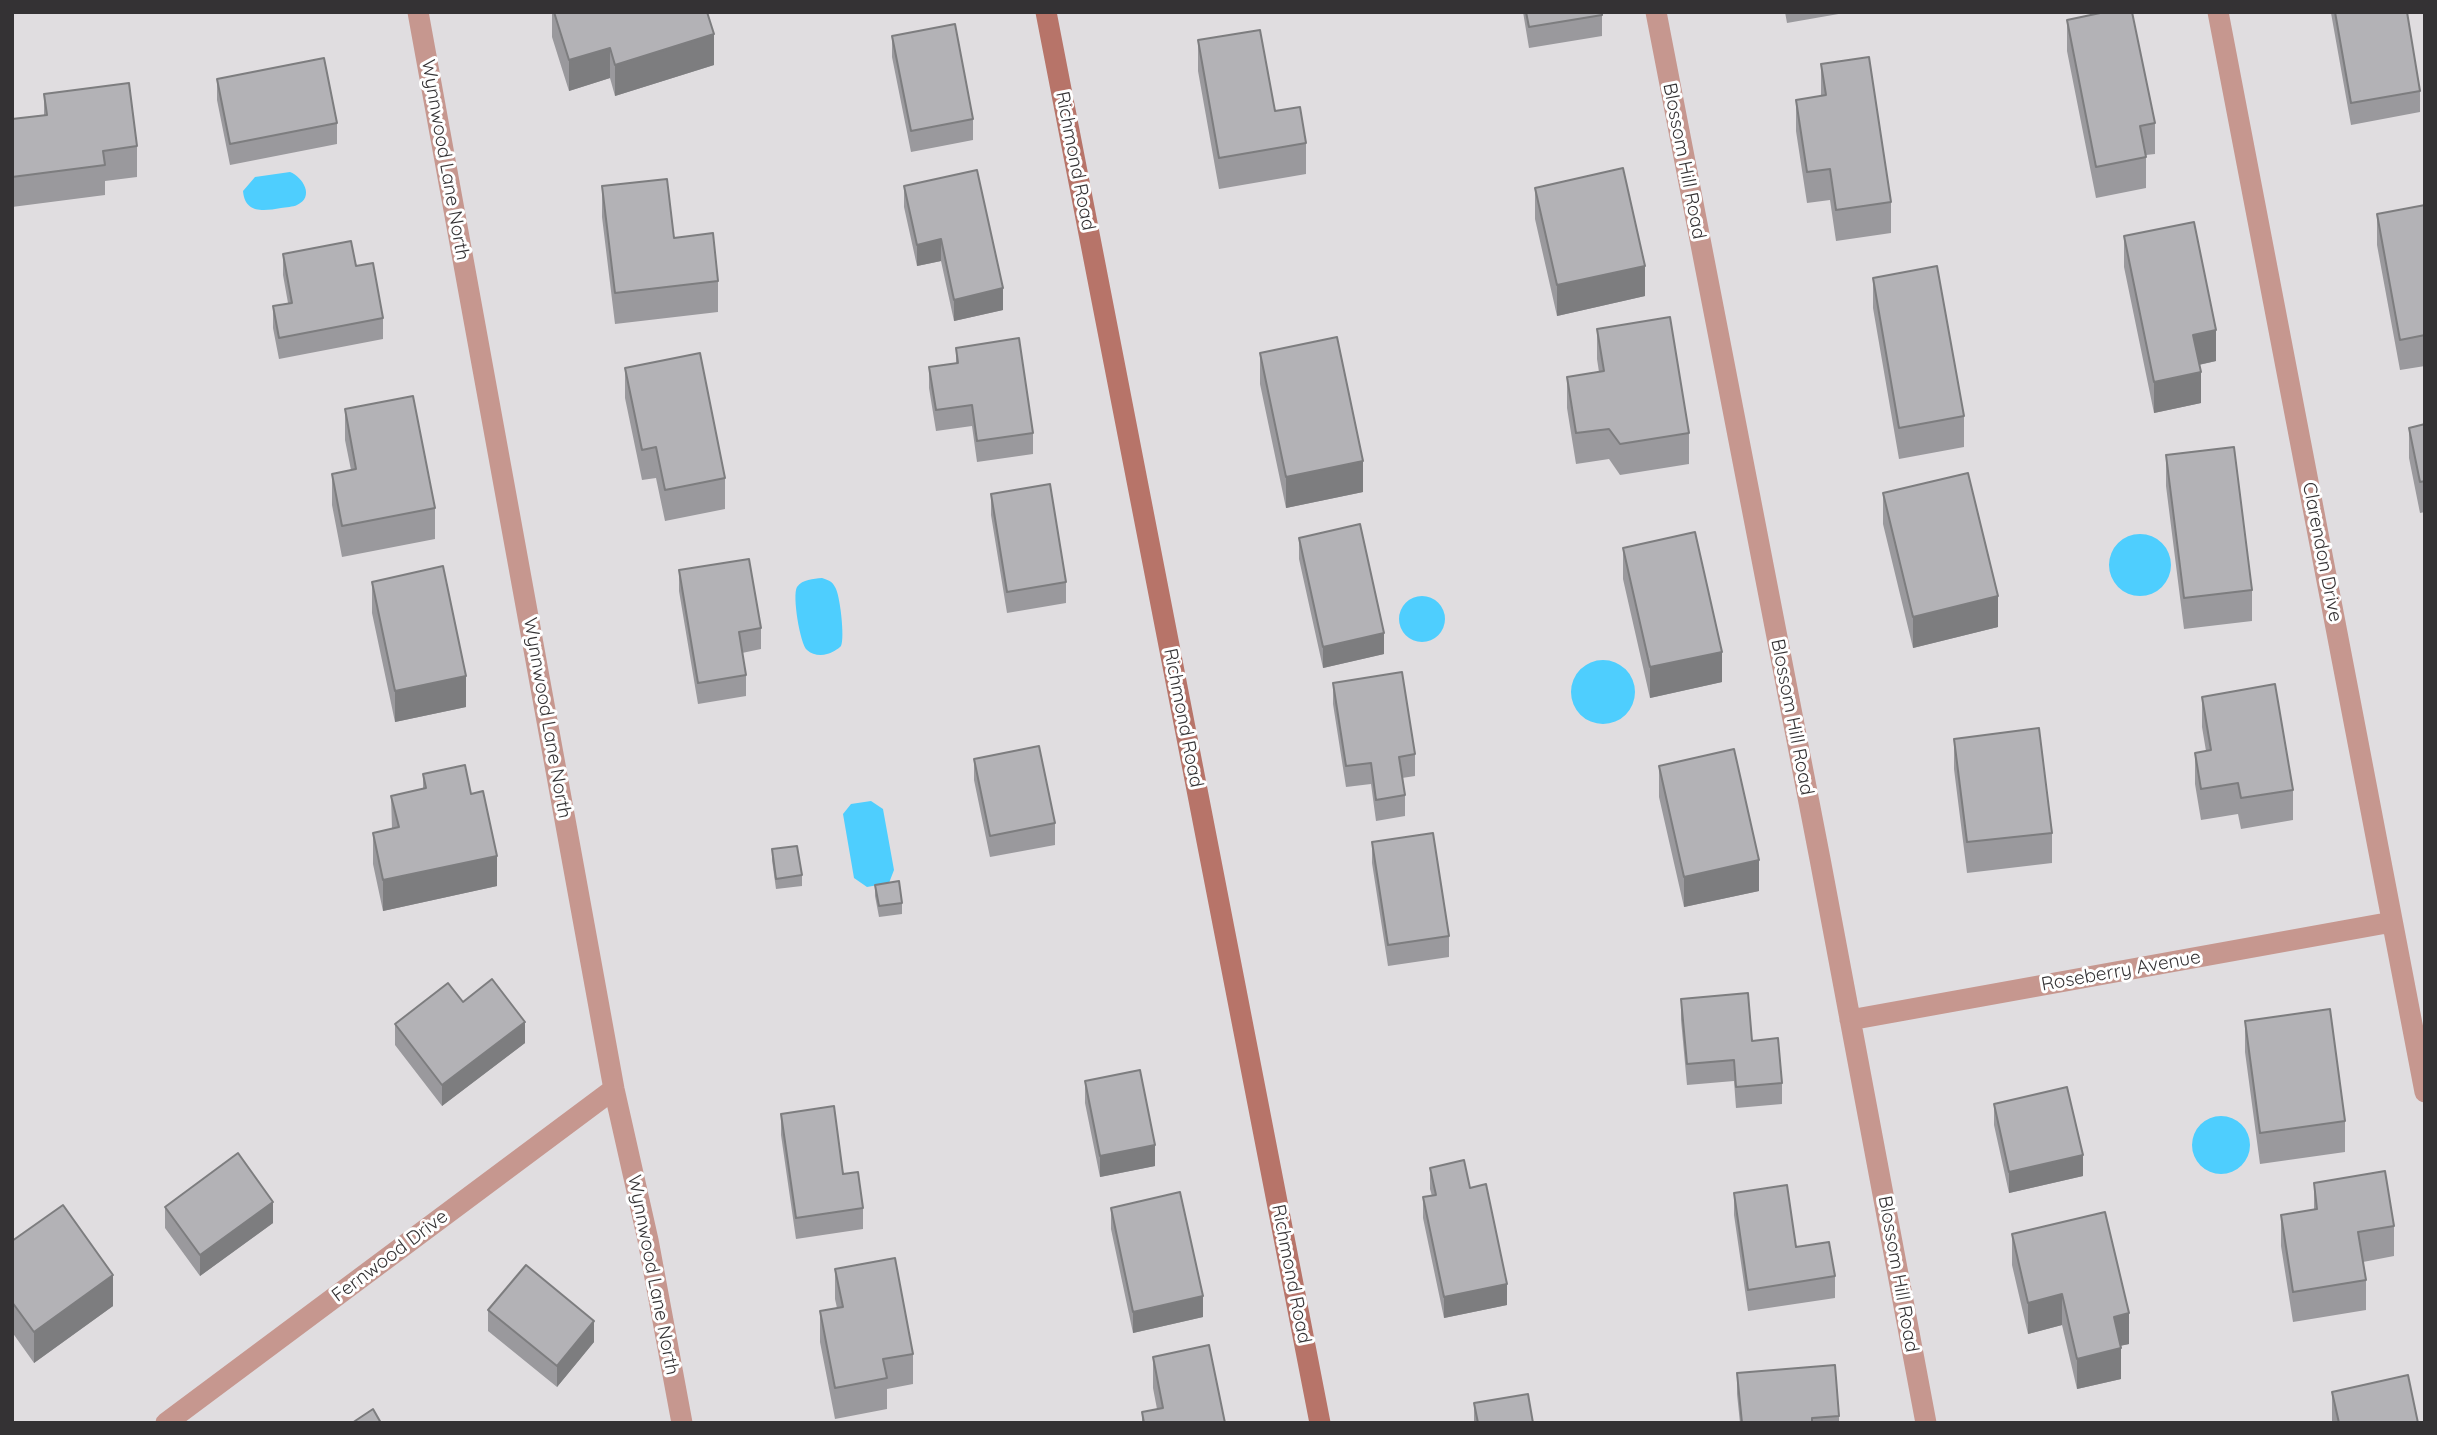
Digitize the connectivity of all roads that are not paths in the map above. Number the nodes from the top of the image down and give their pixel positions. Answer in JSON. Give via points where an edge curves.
{"nodes":[{"id":1,"x":418,"y":12,"type":"edge"},
{"id":2,"x":1046,"y":12,"type":"edge"},
{"id":3,"x":1656,"y":12,"type":"edge"},
{"id":4,"x":2218,"y":12,"type":"edge"},
{"id":5,"x":2392,"y":922,"type":"junction"},
{"id":6,"x":1850,"y":1020,"type":"junction"},
{"id":7,"x":614,"y":1089,"type":"junction"},
{"id":8,"x":2425,"y":1092,"type":"edge"},
{"id":9,"x":166,"y":1423,"type":"edge"},
{"id":10,"x":682,"y":1423,"type":"edge"},
{"id":11,"x":1320,"y":1423,"type":"edge"},
{"id":12,"x":1926,"y":1423,"type":"edge"}],
"edges":[{"from":1,"to":7,"type":"street","name":"Wynnwood Lane North"},
{"from":2,"to":11,"type":"street","name":"Richmond Road"},
{"from":3,"to":6,"type":"street","name":"Blossom Hill Road"},
{"from":4,"to":5,"type":"street","name":"Clarendon Drive"},
{"from":5,"to":6,"type":"street","name":"Roseberry Avenue"},
{"from":5,"to":8,"type":"street","name":"Clarendon Drive"},
{"from":6,"to":12,"type":"street","name":"Blossom Hill Road"},
{"from":7,"to":9,"type":"street","name":"Fernwood Drive"},
{"from":7,"to":10,"type":"street","name":"Wynnwood Lane North","via":[[649,1240]]}]}
